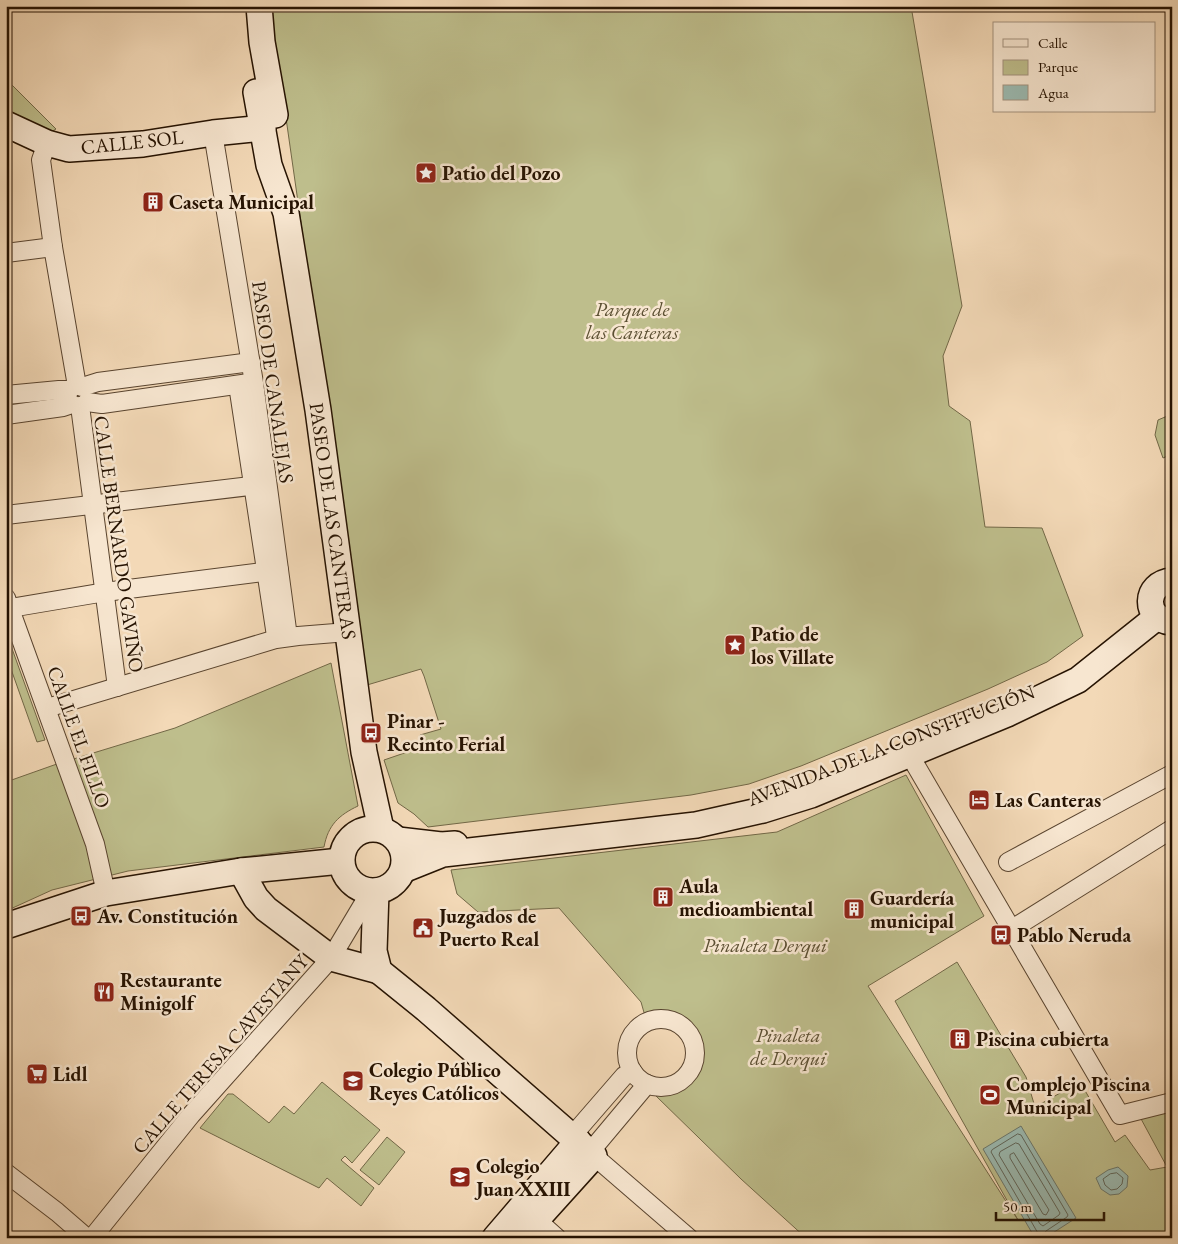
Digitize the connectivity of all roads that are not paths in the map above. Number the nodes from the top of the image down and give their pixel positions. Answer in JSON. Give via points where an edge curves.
{"nodes":[{"id":1,"x":258,"y":6,"type":"edge"},
{"id":2,"x":264,"y":89,"type":"junction"},
{"id":3,"x":6,"y":124,"type":"edge"},
{"id":4,"x":263,"y":128,"type":"junction"},
{"id":5,"x":221,"y":132,"type":"junction"},
{"id":6,"x":47,"y":144,"type":"junction"},
{"id":7,"x":276,"y":169,"type":"junction"},
{"id":8,"x":53,"y":247,"type":"junction"},
{"id":9,"x":6,"y":253,"type":"edge"},
{"id":10,"x":251,"y":362,"type":"junction"},
{"id":11,"x":230,"y":365,"type":"junction"},
{"id":12,"x":242,"y":384,"type":"junction"},
{"id":13,"x":6,"y":395,"type":"edge"},
{"id":14,"x":78,"y":396,"type":"junction"},
{"id":15,"x":6,"y":414,"type":"edge"},
{"id":16,"x":260,"y":484,"type":"junction"},
{"id":17,"x":93,"y":505,"type":"junction"},
{"id":18,"x":6,"y":515,"type":"edge"},
{"id":19,"x":272,"y":571,"type":"junction"},
{"id":20,"x":1172,"y":581,"type":"edge"},
{"id":21,"x":106,"y":592,"type":"junction"},
{"id":22,"x":8,"y":603,"type":"edge"},
{"id":23,"x":1160,"y":615,"type":"edge"},
{"id":24,"x":348,"y":632,"type":"junction"},
{"id":25,"x":282,"y":638,"type":"junction"},
{"id":26,"x":117,"y":687,"type":"junction"},
{"id":27,"x":47,"y":708,"type":"junction"},
{"id":28,"x":911,"y":755,"type":"junction"},
{"id":29,"x":1172,"y":774,"type":"edge"},
{"id":30,"x":1172,"y":830,"type":"edge"},
{"id":31,"x":389,"y":834,"type":"junction"},
{"id":32,"x":341,"y":862,"type":"junction"},
{"id":33,"x":1008,"y":862,"type":"dead end"},
{"id":34,"x":403,"y":870,"type":"junction"},
{"id":35,"x":241,"y":871,"type":"junction"},
{"id":36,"x":373,"y":891,"type":"junction"},
{"id":37,"x":106,"y":893,"type":"junction"},
{"id":38,"x":6,"y":926,"type":"edge"},
{"id":39,"x":1012,"y":929,"type":"junction"},
{"id":40,"x":331,"y":958,"type":"junction"},
{"id":41,"x":379,"y":971,"type":"junction"},
{"id":42,"x":633,"y":1072,"type":"junction"},
{"id":43,"x":647,"y":1084,"type":"junction"},
{"id":44,"x":1172,"y":1102,"type":"edge"},
{"id":45,"x":583,"y":1146,"type":"junction"},
{"id":46,"x":6,"y":1173,"type":"edge"},
{"id":47,"x":525,"y":1225,"type":"edge"},
{"id":48,"x":101,"y":1234,"type":"edge"},
{"id":49,"x":87,"y":1238,"type":"edge"},
{"id":50,"x":495,"y":1238,"type":"edge"},
{"id":51,"x":557,"y":1238,"type":"edge"},
{"id":52,"x":689,"y":1238,"type":"edge"}],
"edges":[{"from":1,"to":2,"type":"street"},
{"from":2,"to":4,"type":"street","via":[[268,115]]},
{"from":2,"to":5,"type":"street"},
{"from":2,"to":7,"type":"street"},
{"from":3,"to":6,"type":"street","name":"CALLE SOL"},
{"from":4,"to":5,"type":"street","name":"CALLE SOL"},
{"from":4,"to":7,"type":"street","via":[[272,139]]},
{"from":5,"to":6,"type":"street","name":"CALLE SOL","via":[[86,149]]},
{"from":5,"to":7,"type":"street"},
{"from":5,"to":10,"type":"street","name":"PASEO DE CANALEJAS"},
{"from":6,"to":8,"type":"street","name":"CALLE BERNARDO GAVIÑO","via":[[41,160]]},
{"from":7,"to":24,"type":"street","name":"PASEO DE LAS CANTERAS","via":[[287,196],[286,213],[318,410]]},
{"from":8,"to":9,"type":"street"},
{"from":8,"to":14,"type":"street","name":"CALLE BERNARDO GAVIÑO"},
{"from":10,"to":11,"type":"street"},
{"from":10,"to":12,"type":"street","name":"PASEO DE CANALEJAS"},
{"from":11,"to":12,"type":"street"},
{"from":11,"to":14,"type":"street","via":[[98,382]]},
{"from":12,"to":14,"type":"street","via":[[102,404]]},
{"from":12,"to":16,"type":"street","name":"PASEO DE CANALEJAS"},
{"from":13,"to":14,"type":"street","via":[[59,390]]},
{"from":14,"to":15,"type":"street","via":[[63,407]]},
{"from":14,"to":17,"type":"street","name":"CALLE BERNARDO GAVIÑO"},
{"from":16,"to":17,"type":"street"},
{"from":16,"to":19,"type":"street","name":"PASEO DE CANALEJAS"},
{"from":17,"to":18,"type":"street"},
{"from":17,"to":21,"type":"street","name":"CALLE BERNARDO GAVIÑO"},
{"from":19,"to":21,"type":"street"},
{"from":19,"to":25,"type":"street","name":"PASEO DE CANALEJAS"},
{"from":20,"to":23,"type":"street","via":[[1165,582],[1151,594]]},
{"from":21,"to":22,"type":"street"},
{"from":21,"to":26,"type":"street","name":"CALLE BERNARDO GAVIÑO"},
{"from":22,"to":27,"type":"street","name":"CALLE EL FILLO"},
{"from":23,"to":28,"type":"street","name":"AVENIDA DE LA CONSTITUCIÓN","via":[[1078,680]]},
{"from":23,"to":31,"type":"street","name":"AVENIDA DE LA CONSTITUCIÓN","via":[[1113,638],[1058,679],[1005,704],[784,792],[739,805],[441,845]]},
{"from":24,"to":25,"type":"street"},
{"from":24,"to":31,"type":"street","name":"PASEO DE LAS CANTERAS","via":[[364,752]]},
{"from":25,"to":26,"type":"street"},
{"from":26,"to":27,"type":"street"},
{"from":27,"to":37,"type":"street","name":"CALLE EL FILLO","via":[[95,844]]},
{"from":28,"to":34,"type":"street","name":"AVENIDA DE LA CONSTITUCIÓN","via":[[811,795],[696,826],[443,854]]},
{"from":28,"to":39,"type":"street"},
{"from":29,"to":33,"type":"street"},
{"from":30,"to":39,"type":"street"},
{"from":31,"to":32,"type":"street","via":[[371,828],[361,830],[346,843]]},
{"from":31,"to":34,"type":"street","via":[[403,849]]},
{"from":32,"to":35,"type":"street"},
{"from":32,"to":36,"type":"street","via":[[351,882]]},
{"from":34,"to":36,"type":"street","via":[[393,884]]},
{"from":35,"to":37,"type":"street"},
{"from":35,"to":40,"type":"street","via":[[266,909]]},
{"from":36,"to":40,"type":"street","name":"CALLE TERESA CAVESTANY"},
{"from":36,"to":41,"type":"street","via":[[374,951]]},
{"from":37,"to":38,"type":"street"},
{"from":39,"to":44,"type":"street","via":[[1120,1115]]},
{"from":40,"to":41,"type":"street"},
{"from":40,"to":48,"type":"street","name":"CALLE TERESA CAVESTANY","via":[[182,1125]]},
{"from":41,"to":45,"type":"street"},
{"from":42,"to":43,"type":"street"},
{"from":42,"to":43,"type":"street","via":[[627,1048],[640,1026],[663,1019],[680,1025],[694,1045],[694,1059],[688,1073],[670,1086]]},
{"from":42,"to":45,"type":"street","via":[[624,1076]]},
{"from":43,"to":45,"type":"street"},
{"from":45,"to":47,"type":"street"},
{"from":45,"to":52,"type":"street"},
{"from":46,"to":49,"type":"street"},
{"from":47,"to":50,"type":"street"},
{"from":47,"to":51,"type":"street"}]}
